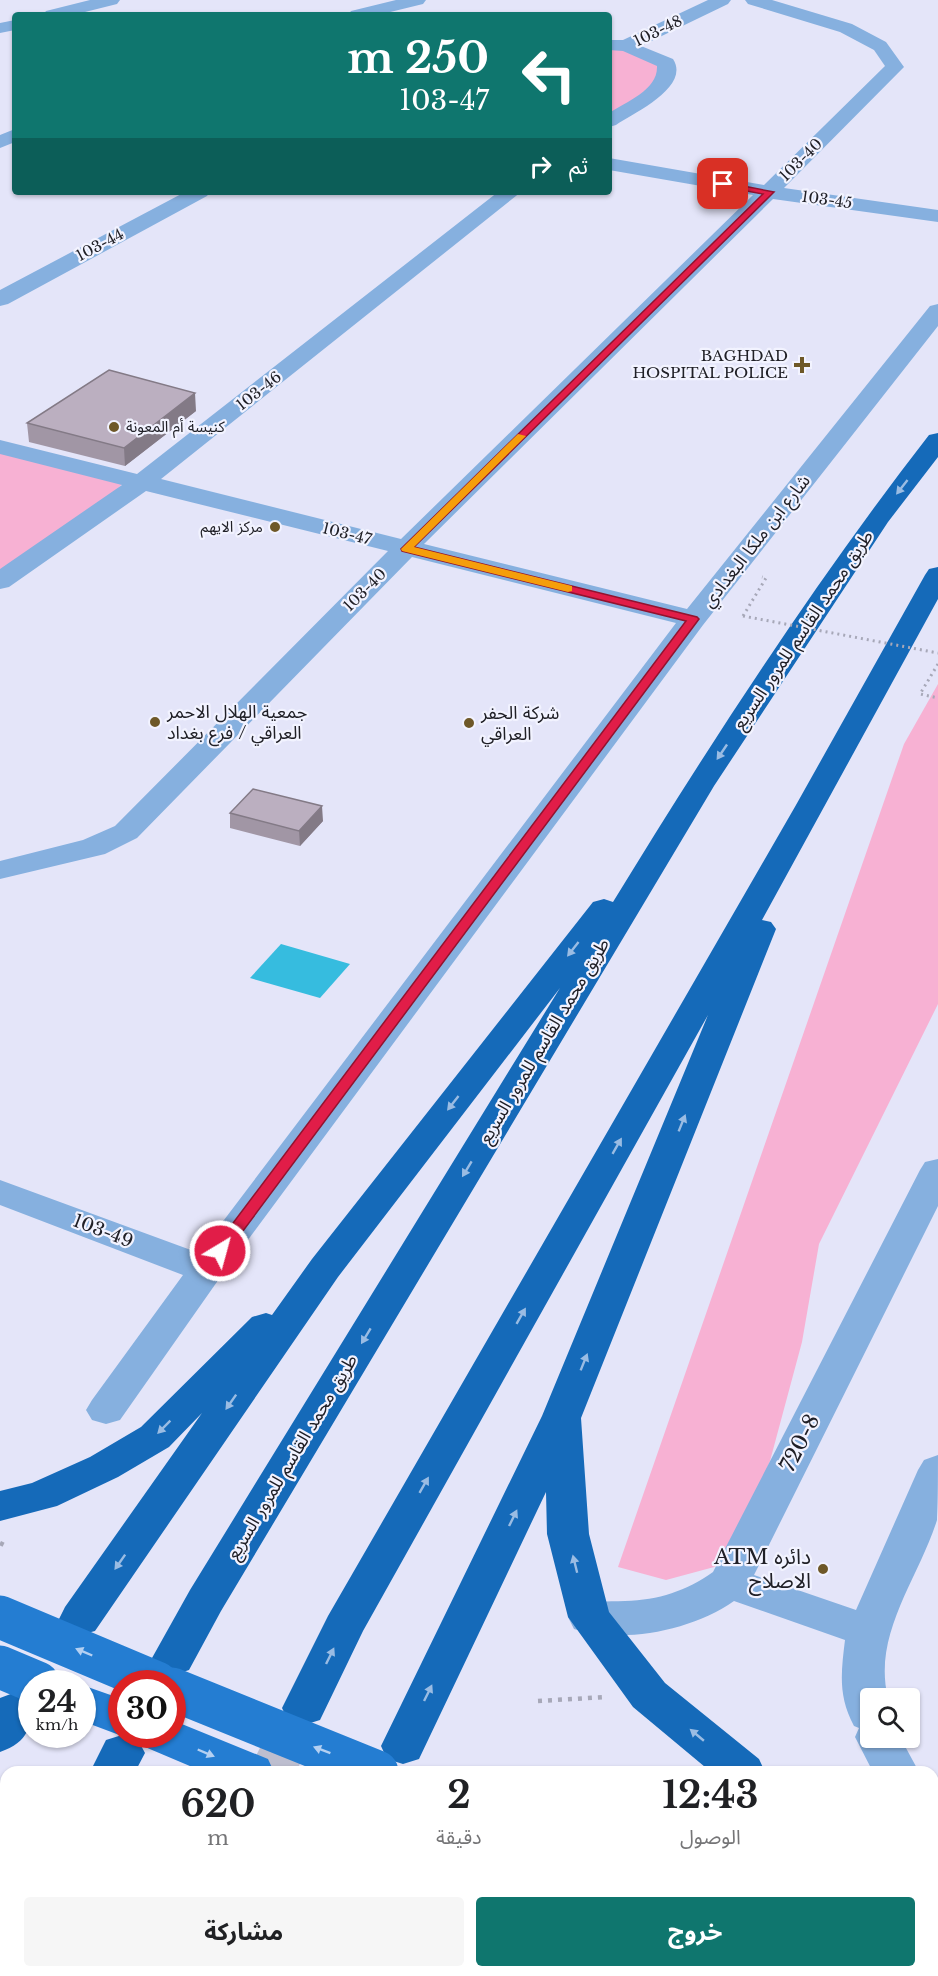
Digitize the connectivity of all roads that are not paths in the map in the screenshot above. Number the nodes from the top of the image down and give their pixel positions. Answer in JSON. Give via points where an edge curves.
{"nodes":[{"id":1,"x":111,"y":0,"type":"edge"},
{"id":2,"x":417,"y":0,"type":"edge"},
{"id":3,"x":722,"y":0,"type":"edge"},
{"id":4,"x":754,"y":0,"type":"edge"},
{"id":5,"x":81,"y":3,"type":"edge"},
{"id":6,"x":59,"y":12,"type":"edge"},
{"id":7,"x":103,"y":12,"type":"edge"},
{"id":8,"x":369,"y":12,"type":"edge"},
{"id":9,"x":618,"y":45,"type":"edge"},
{"id":10,"x":612,"y":119,"type":"edge"},
{"id":11,"x":612,"y":165,"type":"edge"},
{"id":12,"x":769,"y":192,"type":"junction"},
{"id":13,"x":194,"y":195,"type":"edge"},
{"id":14,"x":507,"y":195,"type":"edge"},
{"id":15,"x":938,"y":216,"type":"edge"},
{"id":16,"x":0,"y":299,"type":"edge"},
{"id":17,"x":938,"y":311,"type":"edge"},
{"id":18,"x":938,"y":441,"type":"edge"},
{"id":19,"x":0,"y":447,"type":"edge"},
{"id":20,"x":141,"y":483,"type":"junction"},
{"id":21,"x":406,"y":549,"type":"junction"},
{"id":22,"x":938,"y":575,"type":"edge"},
{"id":23,"x":0,"y":581,"type":"edge"},
{"id":24,"x":693,"y":619,"type":"junction"},
{"id":25,"x":699,"y":786,"type":"junction"},
{"id":26,"x":811,"y":805,"type":"junction"},
{"id":27,"x":0,"y":870,"type":"edge"},
{"id":28,"x":938,"y":1170,"type":"edge"},
{"id":29,"x":0,"y":1192,"type":"edge"},
{"id":30,"x":325,"y":1268,"type":"junction"},
{"id":31,"x":206,"y":1270,"type":"junction"},
{"id":32,"x":106,"y":1410,"type":"dead end"},
{"id":33,"x":562,"y":1416,"type":"junction"},
{"id":34,"x":938,"y":1470,"type":"edge"},
{"id":35,"x":0,"y":1506,"type":"edge"},
{"id":36,"x":729,"y":1583,"type":"junction"},
{"id":37,"x":0,"y":1617,"type":"edge"},
{"id":38,"x":589,"y":1617,"type":"junction"},
{"id":39,"x":80,"y":1619,"type":"dead end"},
{"id":40,"x":868,"y":1631,"type":"junction"},
{"id":41,"x":0,"y":1667,"type":"edge"},
{"id":42,"x":148,"y":1670,"type":"edge"},
{"id":43,"x":171,"y":1670,"type":"edge"},
{"id":44,"x":186,"y":1684,"type":"edge"},
{"id":45,"x":864,"y":1688,"type":"edge"},
{"id":46,"x":304,"y":1708,"type":"tunnel mouth"},
{"id":47,"x":11,"y":1717,"type":"edge"},
{"id":48,"x":96,"y":1719,"type":"edge"},
{"id":49,"x":108,"y":1734,"type":"edge"},
{"id":50,"x":186,"y":1744,"type":"edge"},
{"id":51,"x":883,"y":1748,"type":"edge"},
{"id":52,"x":390,"y":1759,"type":"edge"},
{"id":53,"x":238,"y":1766,"type":"edge"},
{"id":54,"x":736,"y":1766,"type":"edge"},
{"id":55,"x":894,"y":1766,"type":"edge"}],
"edges":[{"from":1,"to":5,"type":"street"},
{"from":2,"to":8,"type":"street"},
{"from":3,"to":9,"type":"street","name":"103-48"},
{"from":4,"to":12,"type":"street","name":"103-40","via":[[846,28],[880,46],[895,67]]},
{"from":5,"to":6,"type":"street"},
{"from":5,"to":7,"type":"street"},
{"from":9,"to":10,"type":"street","via":[[666,63],[668,77],[659,88]]},
{"from":11,"to":12,"type":"street","name":"103-45"},
{"from":12,"to":15,"type":"street","name":"103-45"},
{"from":12,"to":21,"type":"street","name":"103-40"},
{"from":13,"to":16,"type":"street","name":"103-44"},
{"from":14,"to":20,"type":"street","name":"103-46"},
{"from":17,"to":24,"type":"street","name":"شارع ابن ملكا البغدادي"},
{"from":18,"to":25,"type":"highway","name":"طريق محمد القاسم للمرور السريع","one_way":true,"via":[[878,518]]},
{"from":19,"to":20,"type":"street","name":"103-47"},
{"from":20,"to":21,"type":"street","name":"103-47"},
{"from":20,"to":23,"type":"street","name":"103-46"},
{"from":21,"to":24,"type":"street","name":"103-47"},
{"from":21,"to":27,"type":"street","name":"103-40","via":[[126,832],[94,847]]},
{"from":22,"to":26,"type":"highway"},
{"from":24,"to":31,"type":"street","name":"شارع ابن ملكا البغدادي"},
{"from":25,"to":30,"type":"highway","one_way":true},
{"from":25,"to":43,"type":"highway","name":"طريق محمد القاسم للمرور السريع","one_way":true,"via":[[205,1601]]},
{"from":33,"to":26,"type":"highway","one_way":true},
{"from":46,"to":26,"type":"highway","one_way":true,"via":[[349,1618]]},
{"from":28,"to":36,"type":"street","name":"720-8"},
{"from":29,"to":31,"type":"street","name":"103-49"},
{"from":30,"to":35,"type":"highway","one_way":true,"via":[[155,1437],[44,1495]]},
{"from":30,"to":39,"type":"highway","one_way":true},
{"from":31,"to":32,"type":"street","name":"شارع ابن ملكا البغدادي"},
{"from":38,"to":33,"type":"highway","one_way":true,"via":[[568,1534]]},
{"from":52,"to":33,"type":"highway","one_way":true},
{"from":34,"to":40,"type":"street"},
{"from":36,"to":38,"type":"street","via":[[695,1604],[670,1612],[643,1618]]},
{"from":36,"to":40,"type":"street"},
{"from":42,"to":37,"type":"main road","one_way":true,"bridge":true},
{"from":54,"to":38,"type":"highway","one_way":true,"via":[[649,1695]]},
{"from":40,"to":45,"type":"street"},
{"from":41,"to":47,"type":"main road","bridge":true},
{"from":52,"to":44,"type":"main road","one_way":true,"bridge":true},
{"from":48,"to":49,"type":"main road"},
{"from":50,"to":53,"type":"main road","one_way":true},
{"from":51,"to":55,"type":"street"}]}
